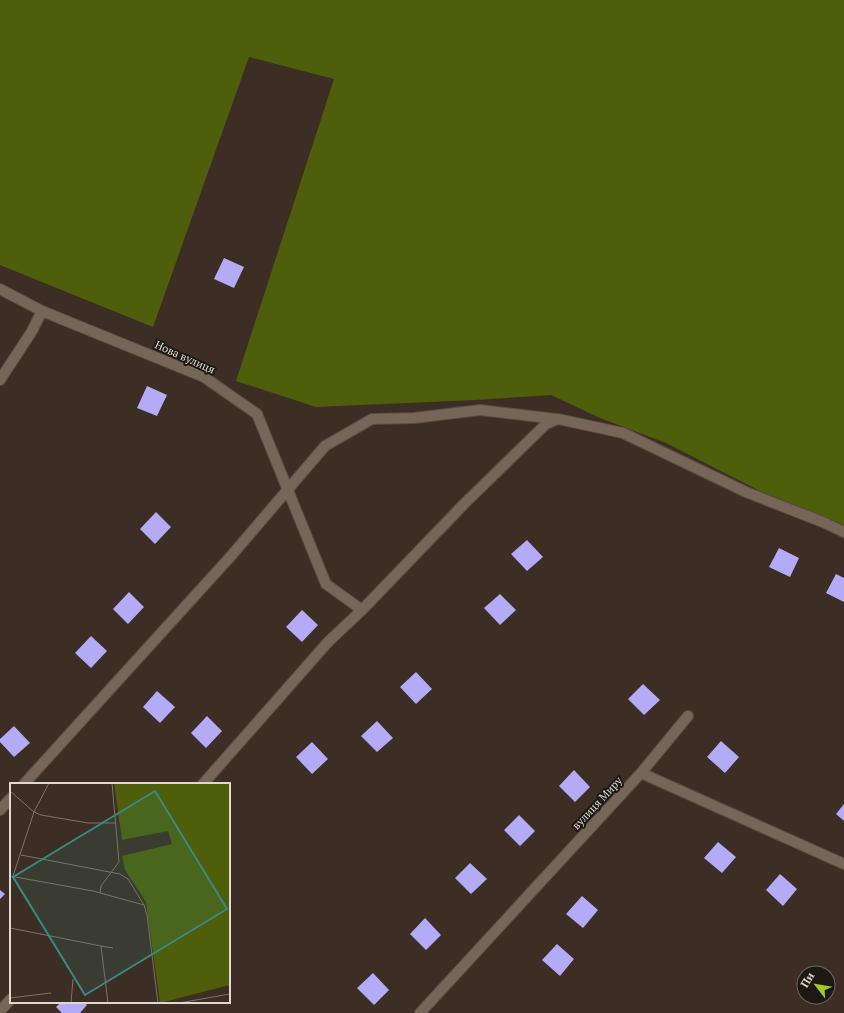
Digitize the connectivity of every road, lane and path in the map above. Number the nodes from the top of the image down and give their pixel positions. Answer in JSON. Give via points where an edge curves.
{"nodes":[{"id":1,"x":0,"y":289,"type":"edge"},
{"id":2,"x":42,"y":311,"type":"junction"},
{"id":3,"x":0,"y":380,"type":"edge"},
{"id":4,"x":558,"y":420,"type":"junction"},
{"id":5,"x":288,"y":490,"type":"junction"},
{"id":6,"x":844,"y":532,"type":"edge"},
{"id":7,"x":362,"y":610,"type":"junction"},
{"id":8,"x":688,"y":716,"type":"dead end"},
{"id":9,"x":641,"y":773,"type":"junction"},
{"id":10,"x":25,"y":783,"type":"edge"},
{"id":11,"x":204,"y":783,"type":"edge"},
{"id":12,"x":10,"y":799,"type":"edge"},
{"id":13,"x":0,"y":810,"type":"edge"},
{"id":14,"x":844,"y":864,"type":"edge"},
{"id":15,"x":10,"y":1000,"type":"edge"},
{"id":16,"x":0,"y":1011,"type":"edge"},
{"id":17,"x":420,"y":1013,"type":"edge"}],
"edges":[{"from":1,"to":2,"type":"street","name":"Нова вулиця"},
{"from":2,"to":3,"type":"street"},
{"from":2,"to":5,"type":"street","name":"Нова вулиця","via":[[204,377],[257,414]]},
{"from":4,"to":5,"type":"street","via":[[480,410],[414,418],[372,419],[324,446]]},
{"from":4,"to":6,"type":"street","via":[[623,433],[746,492]]},
{"from":4,"to":7,"type":"street","via":[[546,424],[464,504]]},
{"from":5,"to":7,"type":"street","name":"Нова вулиця","via":[[326,584]]},
{"from":5,"to":10,"type":"street"},
{"from":7,"to":11,"type":"street","via":[[328,642]]},
{"from":8,"to":9,"type":"street","name":"вулиця Миру"},
{"from":9,"to":14,"type":"street"},
{"from":9,"to":17,"type":"street","name":"вулиця Миру"},
{"from":12,"to":13,"type":"street"},
{"from":15,"to":16,"type":"street"}]}
